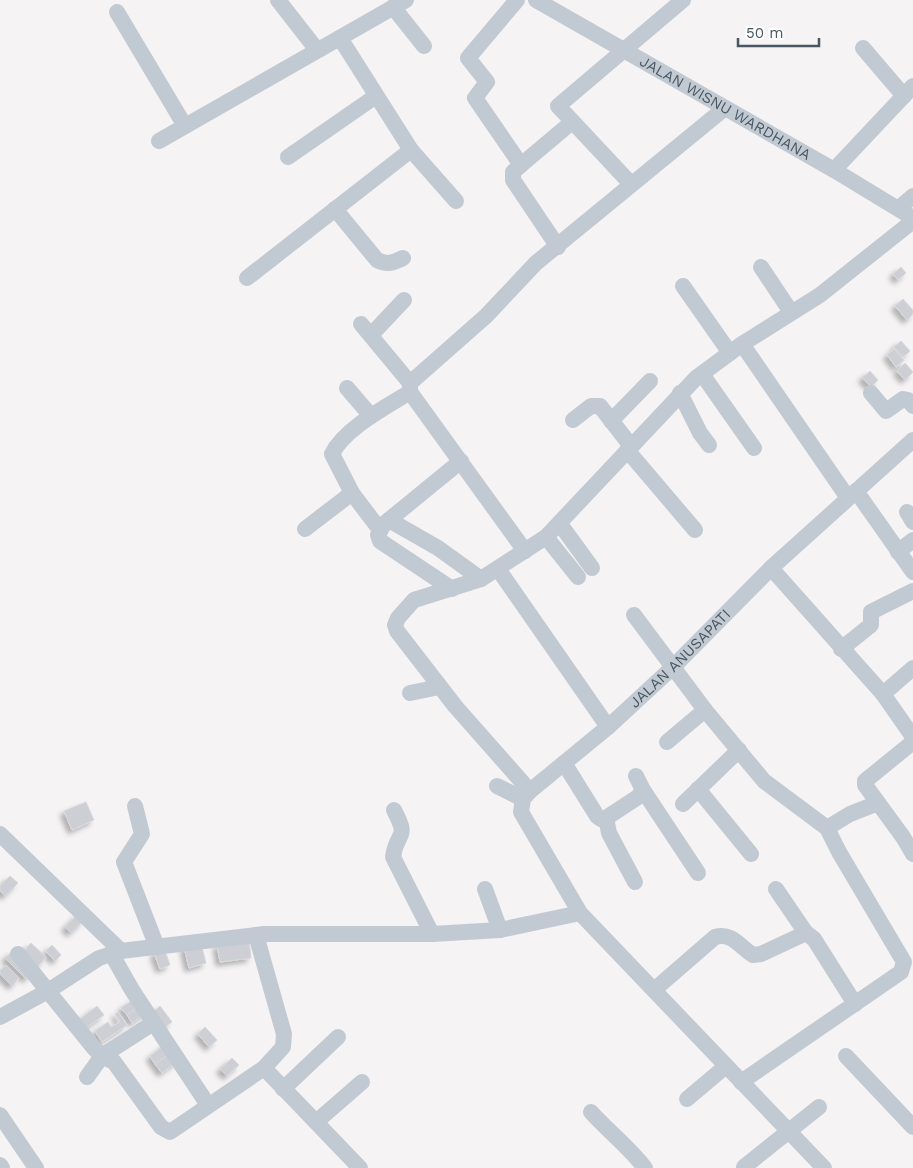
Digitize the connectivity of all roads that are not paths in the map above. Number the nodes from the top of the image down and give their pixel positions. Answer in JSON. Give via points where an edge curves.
{"nodes":[{"id":1,"x":278,"y":0,"type":"edge"},
{"id":2,"x":517,"y":0,"type":"edge"},
{"id":3,"x":536,"y":0,"type":"edge"},
{"id":4,"x":683,"y":0,"type":"edge"},
{"id":5,"x":400,"y":4,"type":"edge"},
{"id":6,"x":117,"y":12,"type":"dead end"},
{"id":7,"x":340,"y":38,"type":"junction"},
{"id":8,"x":424,"y":46,"type":"dead end"},
{"id":9,"x":863,"y":48,"type":"dead end"},
{"id":10,"x":317,"y":50,"type":"junction"},
{"id":11,"x":623,"y":50,"type":"junction"},
{"id":12,"x":909,"y":91,"type":"edge"},
{"id":13,"x":376,"y":96,"type":"junction"},
{"id":14,"x":725,"y":108,"type":"junction"},
{"id":15,"x":572,"y":122,"type":"junction"},
{"id":16,"x":185,"y":126,"type":"junction"},
{"id":17,"x":159,"y":142,"type":"dead end"},
{"id":18,"x":411,"y":150,"type":"junction"},
{"id":19,"x":288,"y":157,"type":"dead end"},
{"id":20,"x":521,"y":165,"type":"junction"},
{"id":21,"x":834,"y":170,"type":"junction"},
{"id":22,"x":631,"y":184,"type":"junction"},
{"id":23,"x":913,"y":196,"type":"edge"},
{"id":24,"x":456,"y":201,"type":"dead end"},
{"id":25,"x":899,"y":208,"type":"junction"},
{"id":26,"x":335,"y":209,"type":"junction"},
{"id":27,"x":913,"y":219,"type":"edge"},
{"id":28,"x":558,"y":247,"type":"junction"},
{"id":29,"x":403,"y":258,"type":"dead end"},
{"id":30,"x":761,"y":267,"type":"dead end"},
{"id":31,"x":247,"y":278,"type":"dead end"},
{"id":32,"x":682,"y":286,"type":"dead end"},
{"id":33,"x":404,"y":300,"type":"dead end"},
{"id":34,"x":791,"y":312,"type":"junction"},
{"id":35,"x":736,"y":348,"type":"junction"},
{"id":36,"x":702,"y":374,"type":"junction"},
{"id":37,"x":650,"y":381,"type":"dead end"},
{"id":38,"x":347,"y":388,"type":"dead end"},
{"id":39,"x":410,"y":388,"type":"junction"},
{"id":40,"x":871,"y":393,"type":"dead end"},
{"id":41,"x":680,"y":394,"type":"junction"},
{"id":42,"x":913,"y":406,"type":"edge"},
{"id":43,"x":371,"y":416,"type":"junction"},
{"id":44,"x":573,"y":420,"type":"dead end"},
{"id":45,"x":611,"y":421,"type":"junction"},
{"id":46,"x":913,"y":440,"type":"edge"},
{"id":47,"x":709,"y":445,"type":"dead end"},
{"id":48,"x":629,"y":448,"type":"junction"},
{"id":49,"x":754,"y":448,"type":"dead end"},
{"id":50,"x":461,"y":461,"type":"junction"},
{"id":51,"x":352,"y":493,"type":"junction"},
{"id":52,"x":852,"y":494,"type":"junction"},
{"id":53,"x":560,"y":524,"type":"junction"},
{"id":54,"x":384,"y":525,"type":"junction"},
{"id":55,"x":305,"y":529,"type":"dead end"},
{"id":56,"x":695,"y":530,"type":"dead end"},
{"id":57,"x":546,"y":537,"type":"junction"},
{"id":58,"x":913,"y":540,"type":"edge"},
{"id":59,"x":526,"y":551,"type":"junction"},
{"id":60,"x":898,"y":552,"type":"junction"},
{"id":61,"x":592,"y":568,"type":"dead end"},
{"id":62,"x":771,"y":568,"type":"junction"},
{"id":63,"x":498,"y":569,"type":"junction"},
{"id":64,"x":913,"y":572,"type":"edge"},
{"id":65,"x":578,"y":576,"type":"dead end"},
{"id":66,"x":481,"y":579,"type":"junction"},
{"id":67,"x":452,"y":589,"type":"junction"},
{"id":68,"x":913,"y":590,"type":"edge"},
{"id":69,"x":634,"y":615,"type":"dead end"},
{"id":70,"x":841,"y":649,"type":"junction"},
{"id":71,"x":674,"y":666,"type":"junction"},
{"id":72,"x":913,"y":668,"type":"edge"},
{"id":73,"x":439,"y":687,"type":"junction"},
{"id":74,"x":410,"y":694,"type":"dead end"},
{"id":75,"x":883,"y":694,"type":"junction"},
{"id":76,"x":706,"y":710,"type":"junction"},
{"id":77,"x":608,"y":727,"type":"junction"},
{"id":78,"x":913,"y":737,"type":"edge"},
{"id":79,"x":667,"y":742,"type":"dead end"},
{"id":80,"x":913,"y":742,"type":"edge"},
{"id":81,"x":739,"y":750,"type":"junction"},
{"id":82,"x":564,"y":763,"type":"junction"},
{"id":83,"x":636,"y":776,"type":"dead end"},
{"id":84,"x":497,"y":786,"type":"dead end"},
{"id":85,"x":698,"y":789,"type":"junction"},
{"id":86,"x":643,"y":790,"type":"junction"},
{"id":87,"x":527,"y":795,"type":"junction"},
{"id":88,"x":878,"y":803,"type":"junction"},
{"id":89,"x":683,"y":804,"type":"dead end"},
{"id":90,"x":135,"y":806,"type":"dead end"},
{"id":91,"x":394,"y":810,"type":"dead end"},
{"id":92,"x":606,"y":818,"type":"junction"},
{"id":93,"x":827,"y":828,"type":"junction"},
{"id":94,"x":0,"y":834,"type":"edge"},
{"id":95,"x":751,"y":854,"type":"dead end"},
{"id":96,"x":913,"y":854,"type":"edge"},
{"id":97,"x":698,"y":873,"type":"dead end"},
{"id":98,"x":635,"y":882,"type":"dead end"},
{"id":99,"x":485,"y":889,"type":"dead end"},
{"id":100,"x":776,"y":889,"type":"dead end"},
{"id":101,"x":576,"y":905,"type":"junction"},
{"id":102,"x":500,"y":930,"type":"junction"},
{"id":103,"x":806,"y":933,"type":"junction"},
{"id":104,"x":432,"y":934,"type":"junction"},
{"id":105,"x":256,"y":935,"type":"junction"},
{"id":106,"x":157,"y":947,"type":"junction"},
{"id":107,"x":116,"y":952,"type":"junction"},
{"id":108,"x":908,"y":953,"type":"edge"},
{"id":109,"x":18,"y":954,"type":"dead end"},
{"id":110,"x":654,"y":990,"type":"junction"},
{"id":111,"x":48,"y":991,"type":"junction"},
{"id":112,"x":855,"y":1004,"type":"junction"},
{"id":113,"x":0,"y":1017,"type":"edge"},
{"id":114,"x":147,"y":1027,"type":"dead end"},
{"id":115,"x":338,"y":1036,"type":"dead end"},
{"id":116,"x":102,"y":1056,"type":"junction"},
{"id":117,"x":846,"y":1056,"type":"dead end"},
{"id":118,"x":726,"y":1066,"type":"junction"},
{"id":119,"x":264,"y":1068,"type":"junction"},
{"id":120,"x":87,"y":1077,"type":"dead end"},
{"id":121,"x":362,"y":1082,"type":"dead end"},
{"id":122,"x":740,"y":1082,"type":"junction"},
{"id":123,"x":283,"y":1089,"type":"junction"},
{"id":124,"x":687,"y":1099,"type":"dead end"},
{"id":125,"x":208,"y":1105,"type":"junction"},
{"id":126,"x":819,"y":1107,"type":"dead end"},
{"id":127,"x":591,"y":1112,"type":"dead end"},
{"id":128,"x":0,"y":1115,"type":"edge"},
{"id":129,"x":316,"y":1122,"type":"junction"},
{"id":130,"x":913,"y":1128,"type":"edge"},
{"id":131,"x":790,"y":1132,"type":"junction"},
{"id":132,"x":744,"y":1167,"type":"edge"},
{"id":133,"x":36,"y":1168,"type":"edge"},
{"id":134,"x":360,"y":1168,"type":"edge"},
{"id":135,"x":645,"y":1168,"type":"edge"},
{"id":136,"x":824,"y":1168,"type":"edge"}],
"edges":[{"from":1,"to":10,"type":"street"},
{"from":2,"to":20,"type":"street","via":[[468,56],[487,82],[475,95],[474,105]]},
{"from":3,"to":11,"type":"street","name":"JALAN WISNU WARDHANA"},
{"from":4,"to":11,"type":"street"},
{"from":5,"to":7,"type":"street"},
{"from":5,"to":8,"type":"street"},
{"from":6,"to":16,"type":"street"},
{"from":7,"to":10,"type":"street"},
{"from":7,"to":13,"type":"street"},
{"from":9,"to":12,"type":"street"},
{"from":10,"to":16,"type":"street"},
{"from":11,"to":14,"type":"street","name":"JALAN WISNU WARDHANA"},
{"from":11,"to":15,"type":"street","via":[[559,104],[558,109]]},
{"from":12,"to":21,"type":"street"},
{"from":13,"to":18,"type":"street"},
{"from":13,"to":19,"type":"street"},
{"from":14,"to":21,"type":"street","name":"JALAN WISNU WARDHANA"},
{"from":14,"to":22,"type":"street"},
{"from":15,"to":20,"type":"street"},
{"from":15,"to":22,"type":"street"},
{"from":16,"to":17,"type":"street"},
{"from":18,"to":24,"type":"street"},
{"from":18,"to":26,"type":"street"},
{"from":20,"to":28,"type":"street","via":[[513,172],[512,178]]},
{"from":21,"to":25,"type":"street","name":"JALAN WISNU WARDHANA"},
{"from":22,"to":28,"type":"street"},
{"from":23,"to":25,"type":"street"},
{"from":25,"to":27,"type":"street","name":"JALAN WISNU WARDHANA"},
{"from":26,"to":29,"type":"street","via":[[377,260],[392,264]]},
{"from":26,"to":31,"type":"street"},
{"from":27,"to":34,"type":"street","via":[[840,280]]},
{"from":28,"to":39,"type":"street","via":[[536,263]]},
{"from":30,"to":34,"type":"street"},
{"from":32,"to":35,"type":"street"},
{"from":33,"to":39,"type":"street","via":[[366,330]]},
{"from":34,"to":35,"type":"street"},
{"from":35,"to":36,"type":"street"},
{"from":35,"to":52,"type":"street"},
{"from":36,"to":41,"type":"street"},
{"from":36,"to":49,"type":"street"},
{"from":37,"to":45,"type":"street"},
{"from":38,"to":43,"type":"street"},
{"from":39,"to":43,"type":"street"},
{"from":39,"to":50,"type":"street"},
{"from":40,"to":42,"type":"street","via":[[886,411],[903,399]]},
{"from":41,"to":47,"type":"street"},
{"from":41,"to":48,"type":"street"},
{"from":43,"to":51,"type":"street","via":[[336,446],[332,454]]},
{"from":44,"to":45,"type":"street","via":[[597,405]]},
{"from":45,"to":48,"type":"street"},
{"from":46,"to":52,"type":"street","name":"JALAN ANUSAPATI"},
{"from":48,"to":53,"type":"street"},
{"from":48,"to":56,"type":"street"},
{"from":50,"to":54,"type":"street"},
{"from":50,"to":59,"type":"street"},
{"from":51,"to":54,"type":"street"},
{"from":51,"to":55,"type":"street"},
{"from":52,"to":60,"type":"street"},
{"from":52,"to":62,"type":"street","name":"JALAN ANUSAPATI"},
{"from":53,"to":57,"type":"street"},
{"from":53,"to":61,"type":"street"},
{"from":54,"to":66,"type":"street","via":[[438,548]]},
{"from":54,"to":67,"type":"street","via":[[378,536],[380,541]]},
{"from":57,"to":59,"type":"street"},
{"from":57,"to":65,"type":"street"},
{"from":58,"to":60,"type":"street"},
{"from":59,"to":63,"type":"street"},
{"from":60,"to":64,"type":"street"},
{"from":62,"to":70,"type":"street"},
{"from":62,"to":71,"type":"street","name":"JALAN ANUSAPATI"},
{"from":63,"to":66,"type":"street"},
{"from":63,"to":77,"type":"street"},
{"from":66,"to":67,"type":"street"},
{"from":67,"to":73,"type":"street","via":[[414,600],[395,625]]},
{"from":68,"to":70,"type":"street","via":[[871,612],[871,625]]},
{"from":69,"to":71,"type":"street"},
{"from":70,"to":75,"type":"street"},
{"from":71,"to":76,"type":"street"},
{"from":71,"to":77,"type":"street","name":"JALAN ANUSAPATI"},
{"from":72,"to":75,"type":"street"},
{"from":73,"to":74,"type":"street"},
{"from":73,"to":87,"type":"street"},
{"from":75,"to":78,"type":"street"},
{"from":76,"to":79,"type":"street"},
{"from":76,"to":81,"type":"street"},
{"from":77,"to":82,"type":"street","name":"JALAN ANUSAPATI"},
{"from":80,"to":88,"type":"street","via":[[867,778],[866,785]]},
{"from":81,"to":85,"type":"street"},
{"from":81,"to":93,"type":"street","via":[[764,781]]},
{"from":82,"to":87,"type":"street","name":"JALAN ANUSAPATI"},
{"from":82,"to":92,"type":"street","via":[[597,816]]},
{"from":83,"to":86,"type":"street"},
{"from":84,"to":87,"type":"street"},
{"from":85,"to":89,"type":"street"},
{"from":85,"to":95,"type":"street"},
{"from":86,"to":92,"type":"street","via":[[638,797]]},
{"from":86,"to":97,"type":"street"},
{"from":87,"to":101,"type":"street","via":[[521,812]]},
{"from":88,"to":93,"type":"street"},
{"from":88,"to":96,"type":"street"},
{"from":90,"to":106,"type":"street","via":[[142,834],[124,862]]},
{"from":91,"to":104,"type":"street","via":[[403,834],[395,846],[393,857]]},
{"from":92,"to":98,"type":"street","via":[[606,827]]},
{"from":93,"to":108,"type":"street","via":[[842,857]]},
{"from":94,"to":107,"type":"street"},
{"from":99,"to":102,"type":"street"},
{"from":100,"to":103,"type":"street"},
{"from":101,"to":102,"type":"street"},
{"from":101,"to":110,"type":"street"},
{"from":102,"to":104,"type":"street"},
{"from":103,"to":110,"type":"street","via":[[753,955],[729,937],[715,937]]},
{"from":103,"to":112,"type":"street","via":[[814,939]]},
{"from":104,"to":105,"type":"street"},
{"from":105,"to":106,"type":"street"},
{"from":105,"to":119,"type":"street","via":[[285,1041],[280,1052]]},
{"from":106,"to":107,"type":"street"},
{"from":107,"to":111,"type":"street","via":[[86,966]]},
{"from":107,"to":125,"type":"street","via":[[132,990]]},
{"from":108,"to":112,"type":"street","via":[[901,972]]},
{"from":109,"to":111,"type":"street"},
{"from":110,"to":118,"type":"street"},
{"from":111,"to":113,"type":"street"},
{"from":111,"to":116,"type":"street"},
{"from":112,"to":122,"type":"street"},
{"from":114,"to":116,"type":"street"},
{"from":115,"to":123,"type":"street"},
{"from":116,"to":120,"type":"street"},
{"from":116,"to":125,"type":"street","via":[[114,1062],[126,1076],[166,1131],[176,1131]]},
{"from":117,"to":130,"type":"street"},
{"from":118,"to":122,"type":"street"},
{"from":118,"to":124,"type":"street"},
{"from":119,"to":123,"type":"street"},
{"from":119,"to":125,"type":"street"},
{"from":121,"to":129,"type":"street"},
{"from":122,"to":131,"type":"street"},
{"from":123,"to":129,"type":"street"},
{"from":126,"to":131,"type":"street"},
{"from":127,"to":135,"type":"street","via":[[611,1134],[628,1146]]},
{"from":128,"to":133,"type":"street"},
{"from":129,"to":134,"type":"street"},
{"from":131,"to":132,"type":"street"},
{"from":131,"to":136,"type":"street"}]}
